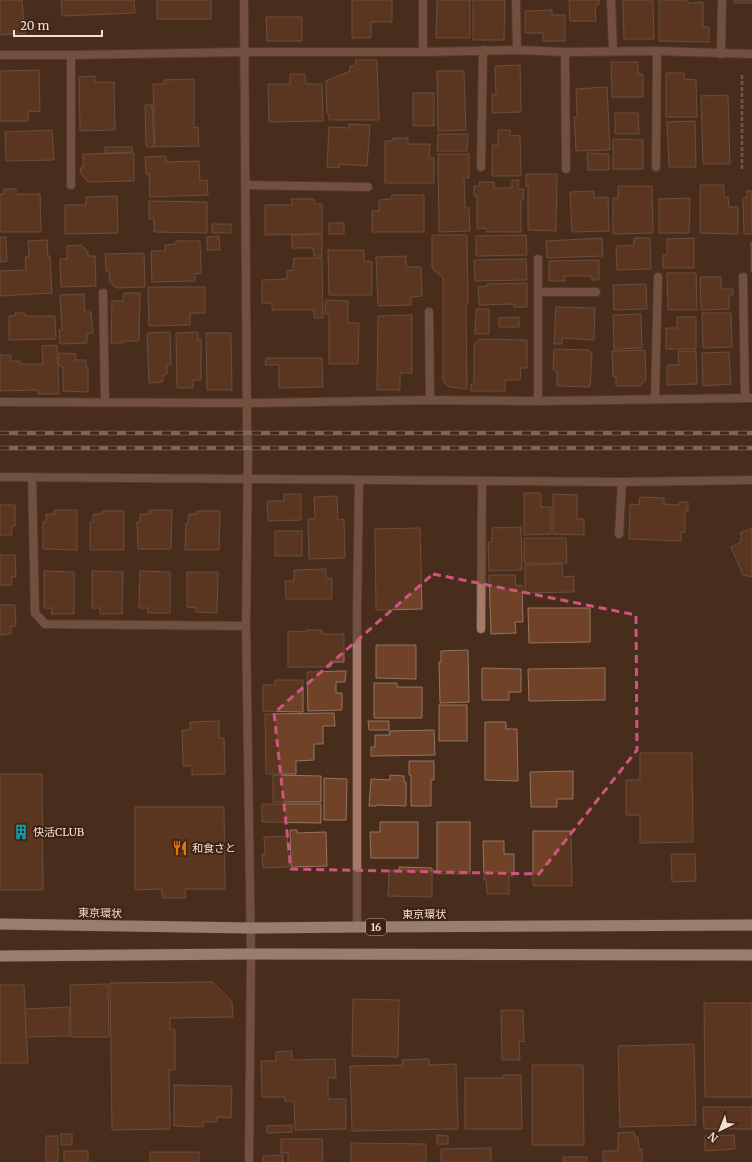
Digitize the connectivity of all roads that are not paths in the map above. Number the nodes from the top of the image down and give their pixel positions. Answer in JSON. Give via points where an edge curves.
{"nodes":[{"id":1,"x":244,"y":0,"type":"edge"},
{"id":2,"x":423,"y":0,"type":"edge"},
{"id":3,"x":516,"y":0,"type":"edge"},
{"id":4,"x":611,"y":0,"type":"edge"},
{"id":5,"x":722,"y":0,"type":"edge"},
{"id":6,"x":483,"y":50,"type":"junction"},
{"id":7,"x":517,"y":50,"type":"junction"},
{"id":8,"x":613,"y":51,"type":"junction"},
{"id":9,"x":657,"y":51,"type":"junction"},
{"id":10,"x":244,"y":52,"type":"junction"},
{"id":11,"x":423,"y":52,"type":"junction"},
{"id":12,"x":565,"y":52,"type":"junction"},
{"id":13,"x":721,"y":54,"type":"junction"},
{"id":14,"x":752,"y":54,"type":"edge"},
{"id":15,"x":0,"y":55,"type":"edge"},
{"id":16,"x":71,"y":55,"type":"junction"},
{"id":17,"x":481,"y":166,"type":"dead end"},
{"id":18,"x":656,"y":167,"type":"dead end"},
{"id":19,"x":566,"y":169,"type":"dead end"},
{"id":20,"x":71,"y":185,"type":"dead end"},
{"id":21,"x":246,"y":185,"type":"junction"},
{"id":22,"x":368,"y":186,"type":"dead end"},
{"id":23,"x":538,"y":259,"type":"dead end"},
{"id":24,"x":658,"y":277,"type":"dead end"},
{"id":25,"x":743,"y":277,"type":"dead end"},
{"id":26,"x":538,"y":292,"type":"junction"},
{"id":27,"x":596,"y":292,"type":"dead end"},
{"id":28,"x":103,"y":293,"type":"dead end"},
{"id":29,"x":429,"y":312,"type":"dead end"},
{"id":30,"x":654,"y":398,"type":"junction"},
{"id":31,"x":748,"y":398,"type":"edge"},
{"id":32,"x":430,"y":400,"type":"junction"},
{"id":33,"x":538,"y":400,"type":"junction"},
{"id":34,"x":0,"y":402,"type":"edge"},
{"id":35,"x":106,"y":402,"type":"junction"},
{"id":36,"x":247,"y":403,"type":"junction"},
{"id":37,"x":0,"y":477,"type":"edge"},
{"id":38,"x":32,"y":477,"type":"junction"},
{"id":39,"x":247,"y":480,"type":"junction"},
{"id":40,"x":359,"y":480,"type":"junction"},
{"id":41,"x":752,"y":480,"type":"edge"},
{"id":42,"x":482,"y":481,"type":"junction"},
{"id":43,"x":622,"y":482,"type":"junction"},
{"id":44,"x":619,"y":534,"type":"dead end"},
{"id":45,"x":246,"y":626,"type":"junction"},
{"id":46,"x":481,"y":629,"type":"dead end"},
{"id":47,"x":0,"y":924,"type":"edge"},
{"id":48,"x":752,"y":925,"type":"edge"},
{"id":49,"x":356,"y":927,"type":"junction"},
{"id":50,"x":251,"y":928,"type":"junction"},
{"id":51,"x":251,"y":954,"type":"junction"},
{"id":52,"x":752,"y":955,"type":"edge"},
{"id":53,"x":0,"y":956,"type":"edge"},
{"id":54,"x":249,"y":1162,"type":"edge"}],
"edges":[{"from":1,"to":10,"type":"street"},
{"from":2,"to":11,"type":"street"},
{"from":3,"to":7,"type":"street"},
{"from":4,"to":8,"type":"street"},
{"from":5,"to":13,"type":"street"},
{"from":6,"to":7,"type":"street"},
{"from":6,"to":11,"type":"street"},
{"from":6,"to":17,"type":"street"},
{"from":7,"to":12,"type":"street"},
{"from":8,"to":9,"type":"street"},
{"from":8,"to":12,"type":"street"},
{"from":9,"to":13,"type":"street"},
{"from":9,"to":18,"type":"street"},
{"from":10,"to":11,"type":"street"},
{"from":10,"to":16,"type":"street"},
{"from":10,"to":21,"type":"street"},
{"from":12,"to":19,"type":"street"},
{"from":13,"to":14,"type":"street"},
{"from":15,"to":16,"type":"street"},
{"from":16,"to":20,"type":"street"},
{"from":21,"to":22,"type":"street"},
{"from":21,"to":36,"type":"street"},
{"from":23,"to":26,"type":"street"},
{"from":24,"to":30,"type":"street"},
{"from":25,"to":31,"type":"street"},
{"from":26,"to":27,"type":"street"},
{"from":26,"to":33,"type":"street"},
{"from":28,"to":35,"type":"street"},
{"from":29,"to":32,"type":"street"},
{"from":30,"to":31,"type":"street"},
{"from":30,"to":33,"type":"street"},
{"from":32,"to":33,"type":"street"},
{"from":32,"to":36,"type":"street"},
{"from":34,"to":35,"type":"street"},
{"from":35,"to":36,"type":"street"},
{"from":36,"to":39,"type":"street"},
{"from":37,"to":38,"type":"street"},
{"from":38,"to":39,"type":"street"},
{"from":38,"to":45,"type":"street","via":[[35,613],[45,624]]},
{"from":39,"to":40,"type":"street"},
{"from":39,"to":45,"type":"street"},
{"from":40,"to":42,"type":"street"},
{"from":40,"to":49,"type":"street","via":[[356,613]]},
{"from":41,"to":43,"type":"street"},
{"from":42,"to":43,"type":"street"},
{"from":42,"to":46,"type":"street"},
{"from":43,"to":44,"type":"street"},
{"from":45,"to":50,"type":"street"},
{"from":47,"to":50,"type":"highway","name":"東京環状","number":"16"},
{"from":48,"to":49,"type":"highway","name":"東京環状","number":"16"},
{"from":49,"to":50,"type":"highway","name":"東京環状","number":"16"},
{"from":50,"to":51,"type":"street"},
{"from":51,"to":52,"type":"highway"},
{"from":51,"to":53,"type":"highway"},
{"from":51,"to":54,"type":"street"}]}
